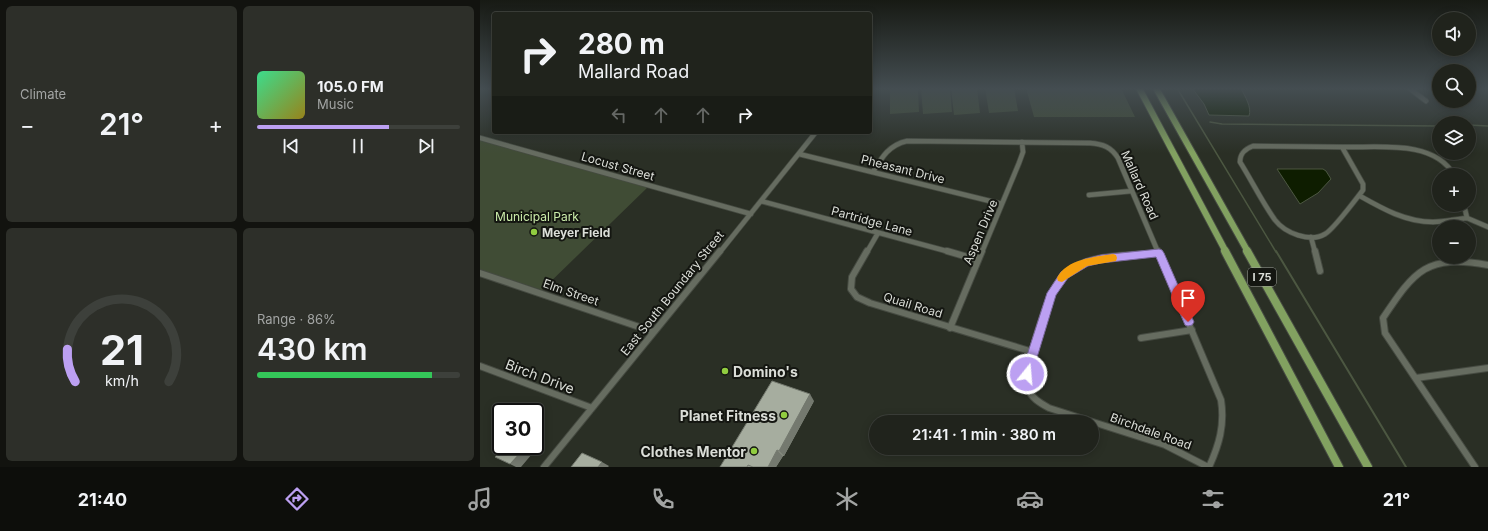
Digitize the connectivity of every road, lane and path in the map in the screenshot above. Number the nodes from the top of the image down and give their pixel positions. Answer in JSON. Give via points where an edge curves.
{"nodes":[{"id":1,"x":1151,"y":110,"type":"edge"},
{"id":2,"x":1168,"y":110,"type":"edge"},
{"id":3,"x":814,"y":134,"type":"edge"},
{"id":4,"x":480,"y":138,"type":"edge"},
{"id":5,"x":1022,"y":142,"type":"junction"},
{"id":6,"x":1342,"y":147,"type":"junction"},
{"id":7,"x":799,"y":154,"type":"junction"},
{"id":8,"x":1450,"y":168,"type":"edge"},
{"id":9,"x":873,"y":172,"type":"junction"},
{"id":10,"x":1132,"y":191,"type":"junction"},
{"id":11,"x":1088,"y":195,"type":"dead end"},
{"id":12,"x":1360,"y":196,"type":"junction"},
{"id":13,"x":761,"y":201,"type":"junction"},
{"id":14,"x":1002,"y":204,"type":"junction"},
{"id":15,"x":1466,"y":212,"type":"edge"},
{"id":16,"x":751,"y":214,"type":"junction"},
{"id":17,"x":1468,"y":218,"type":"junction"},
{"id":18,"x":1488,"y":227,"type":"edge"},
{"id":19,"x":878,"y":233,"type":"junction"},
{"id":20,"x":1311,"y":237,"type":"junction"},
{"id":21,"x":1159,"y":253,"type":"junction"},
{"id":22,"x":978,"y":260,"type":"junction"},
{"id":23,"x":1488,"y":265,"type":"edge"},
{"id":24,"x":1320,"y":271,"type":"dead end"},
{"id":25,"x":480,"y":273,"type":"edge"},
{"id":26,"x":950,"y":328,"type":"junction"},
{"id":27,"x":1192,"y":330,"type":"junction"},
{"id":28,"x":654,"y":332,"type":"junction"},
{"id":29,"x":1141,"y":338,"type":"dead end"},
{"id":30,"x":1033,"y":352,"type":"junction"},
{"id":31,"x":480,"y":366,"type":"edge"},
{"id":32,"x":1488,"y":368,"type":"edge"},
{"id":33,"x":1416,"y":378,"type":"junction"},
{"id":34,"x":592,"y":408,"type":"junction"},
{"id":35,"x":544,"y":467,"type":"edge"},
{"id":36,"x":1209,"y":467,"type":"edge"},
{"id":37,"x":1339,"y":467,"type":"edge"},
{"id":38,"x":1368,"y":467,"type":"edge"},
{"id":39,"x":1475,"y":467,"type":"edge"}],
"edges":[{"from":1,"to":37,"type":"highway","number":"I 75"},
{"from":2,"to":38,"type":"highway","number":"I 75"},
{"from":3,"to":7,"type":"street","name":"East South Boundary Street"},
{"from":4,"to":16,"type":"street","name":"Locust Street"},
{"from":5,"to":9,"type":"street","name":"Mallard Road","via":[[903,141],[890,147]]},
{"from":5,"to":10,"type":"street","name":"Mallard Road","via":[[1094,143],[1107,146],[1116,153]]},
{"from":5,"to":14,"type":"street","name":"Aspen Drive","via":[[1022,157]]},
{"from":6,"to":8,"type":"street","via":[[1420,150],[1441,160]]},
{"from":6,"to":12,"type":"street","via":[[1363,184]]},
{"from":6,"to":20,"type":"street","via":[[1253,146],[1244,150],[1240,156],[1240,162],[1276,222],[1289,231]]},
{"from":7,"to":9,"type":"street","name":"Pheasant Drive"},
{"from":7,"to":13,"type":"street","name":"East South Boundary Street"},
{"from":9,"to":14,"type":"street","name":"Pheasant Drive"},
{"from":10,"to":11,"type":"street"},
{"from":10,"to":21,"type":"street","name":"Mallard Road"},
{"from":12,"to":17,"type":"street","via":[[1392,213],[1418,221]]},
{"from":12,"to":20,"type":"street","via":[[1326,234]]},
{"from":13,"to":16,"type":"street","name":"East South Boundary Street"},
{"from":13,"to":19,"type":"street","name":"Partridge Lane"},
{"from":14,"to":22,"type":"street","name":"Aspen Drive"},
{"from":15,"to":17,"type":"street"},
{"from":16,"to":28,"type":"street","name":"East South Boundary Street"},
{"from":17,"to":18,"type":"street"},
{"from":19,"to":22,"type":"street","name":"Partridge Lane"},
{"from":19,"to":26,"type":"street","name":"Quail Road","via":[[852,277],[850,287],[854,295],[870,303]]},
{"from":20,"to":24,"type":"street"},
{"from":21,"to":27,"type":"street","name":"Mallard Road"},
{"from":21,"to":30,"type":"street","name":"Birchdale Road","via":[[1093,260],[1064,275],[1052,293]]},
{"from":22,"to":26,"type":"street","name":"Aspen Drive"},
{"from":23,"to":33,"type":"street","via":[[1459,261],[1434,264],[1422,269],[1412,278],[1383,318],[1385,333]]},
{"from":25,"to":28,"type":"street","name":"Elm Street"},
{"from":26,"to":30,"type":"street","name":"Quail Road"},
{"from":27,"to":29,"type":"street"},
{"from":27,"to":36,"type":"street","name":"Mallard Road","via":[[1217,387],[1223,409],[1220,442]]},
{"from":28,"to":34,"type":"street","name":"East South Boundary Street"},
{"from":30,"to":36,"type":"street","name":"Birchdale Road","via":[[1027,384],[1031,394],[1043,405],[1165,445]]},
{"from":31,"to":34,"type":"street","name":"Birch Drive"},
{"from":32,"to":33,"type":"street"},
{"from":33,"to":39,"type":"street"},
{"from":34,"to":35,"type":"street","name":"East South Boundary Street"}]}
